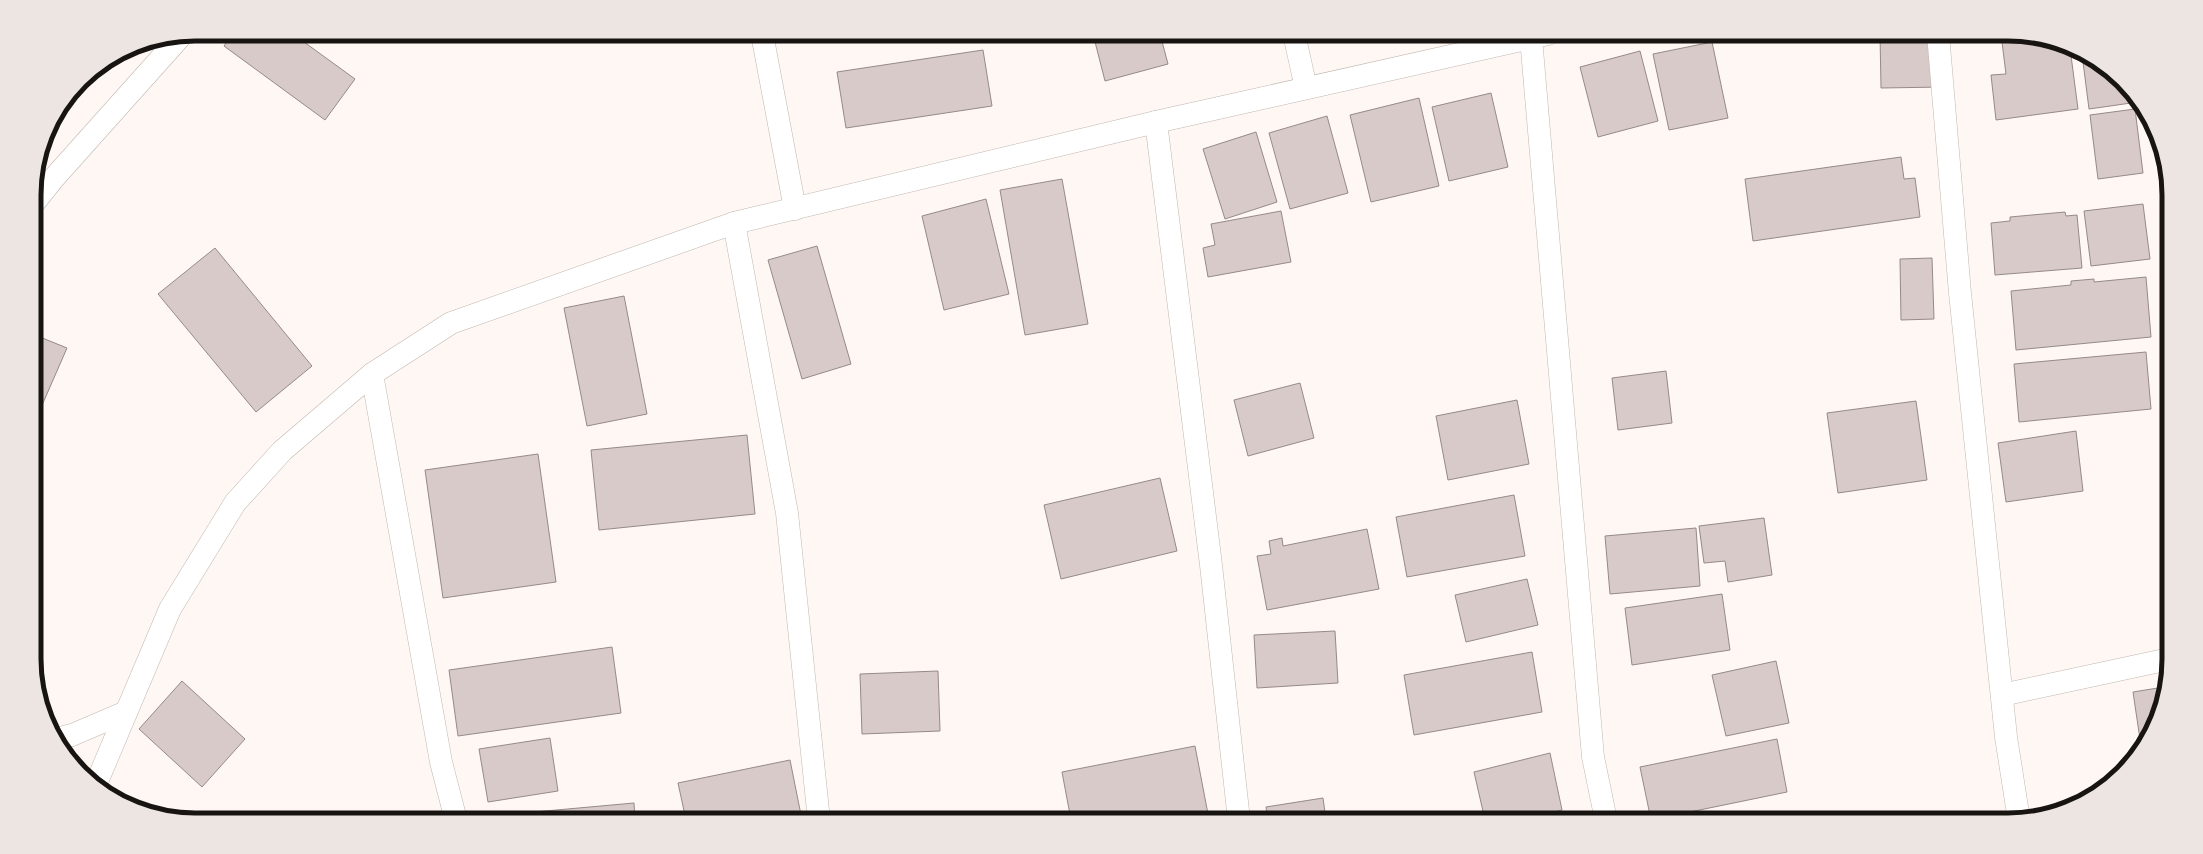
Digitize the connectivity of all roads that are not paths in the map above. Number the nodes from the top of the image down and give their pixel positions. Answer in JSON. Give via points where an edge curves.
{"nodes":[{"id":1,"x":763,"y":41,"type":"edge"},
{"id":2,"x":1296,"y":41,"type":"edge"},
{"id":3,"x":1517,"y":41,"type":"edge"},
{"id":4,"x":1539,"y":41,"type":"edge"},
{"id":5,"x":1939,"y":41,"type":"edge"},
{"id":6,"x":175,"y":42,"type":"edge"},
{"id":7,"x":1306,"y":88,"type":"junction"},
{"id":8,"x":1156,"y":122,"type":"junction"},
{"id":9,"x":45,"y":176,"type":"edge"},
{"id":10,"x":41,"y":185,"type":"edge"},
{"id":11,"x":795,"y":209,"type":"junction"},
{"id":12,"x":734,"y":223,"type":"junction"},
{"id":13,"x":372,"y":374,"type":"junction"},
{"id":14,"x":2162,"y":661,"type":"edge"},
{"id":15,"x":2002,"y":695,"type":"junction"},
{"id":16,"x":126,"y":712,"type":"junction"},
{"id":17,"x":63,"y":737,"type":"edge"},
{"id":18,"x":98,"y":779,"type":"edge"},
{"id":19,"x":454,"y":813,"type":"edge"},
{"id":20,"x":818,"y":813,"type":"edge"},
{"id":21,"x":1238,"y":813,"type":"edge"},
{"id":22,"x":1605,"y":813,"type":"edge"},
{"id":23,"x":2018,"y":813,"type":"edge"}],
"edges":[{"from":1,"to":11,"type":"street"},
{"from":2,"to":7,"type":"street"},
{"from":3,"to":7,"type":"street"},
{"from":4,"to":22,"type":"street","via":[[1593,757]]},
{"from":5,"to":15,"type":"street","via":[[1960,293]]},
{"from":6,"to":9,"type":"street"},
{"from":7,"to":8,"type":"street"},
{"from":8,"to":11,"type":"street"},
{"from":8,"to":21,"type":"street","via":[[1211,565]]},
{"from":9,"to":10,"type":"street"},
{"from":11,"to":12,"type":"street"},
{"from":12,"to":13,"type":"street","via":[[451,323]]},
{"from":12,"to":20,"type":"street","via":[[787,513]]},
{"from":13,"to":16,"type":"street","via":[[282,451],[235,503],[170,609]]},
{"from":13,"to":19,"type":"street","via":[[441,762]]},
{"from":14,"to":15,"type":"street"},
{"from":15,"to":23,"type":"street"},
{"from":16,"to":17,"type":"street"},
{"from":16,"to":18,"type":"street"}]}
